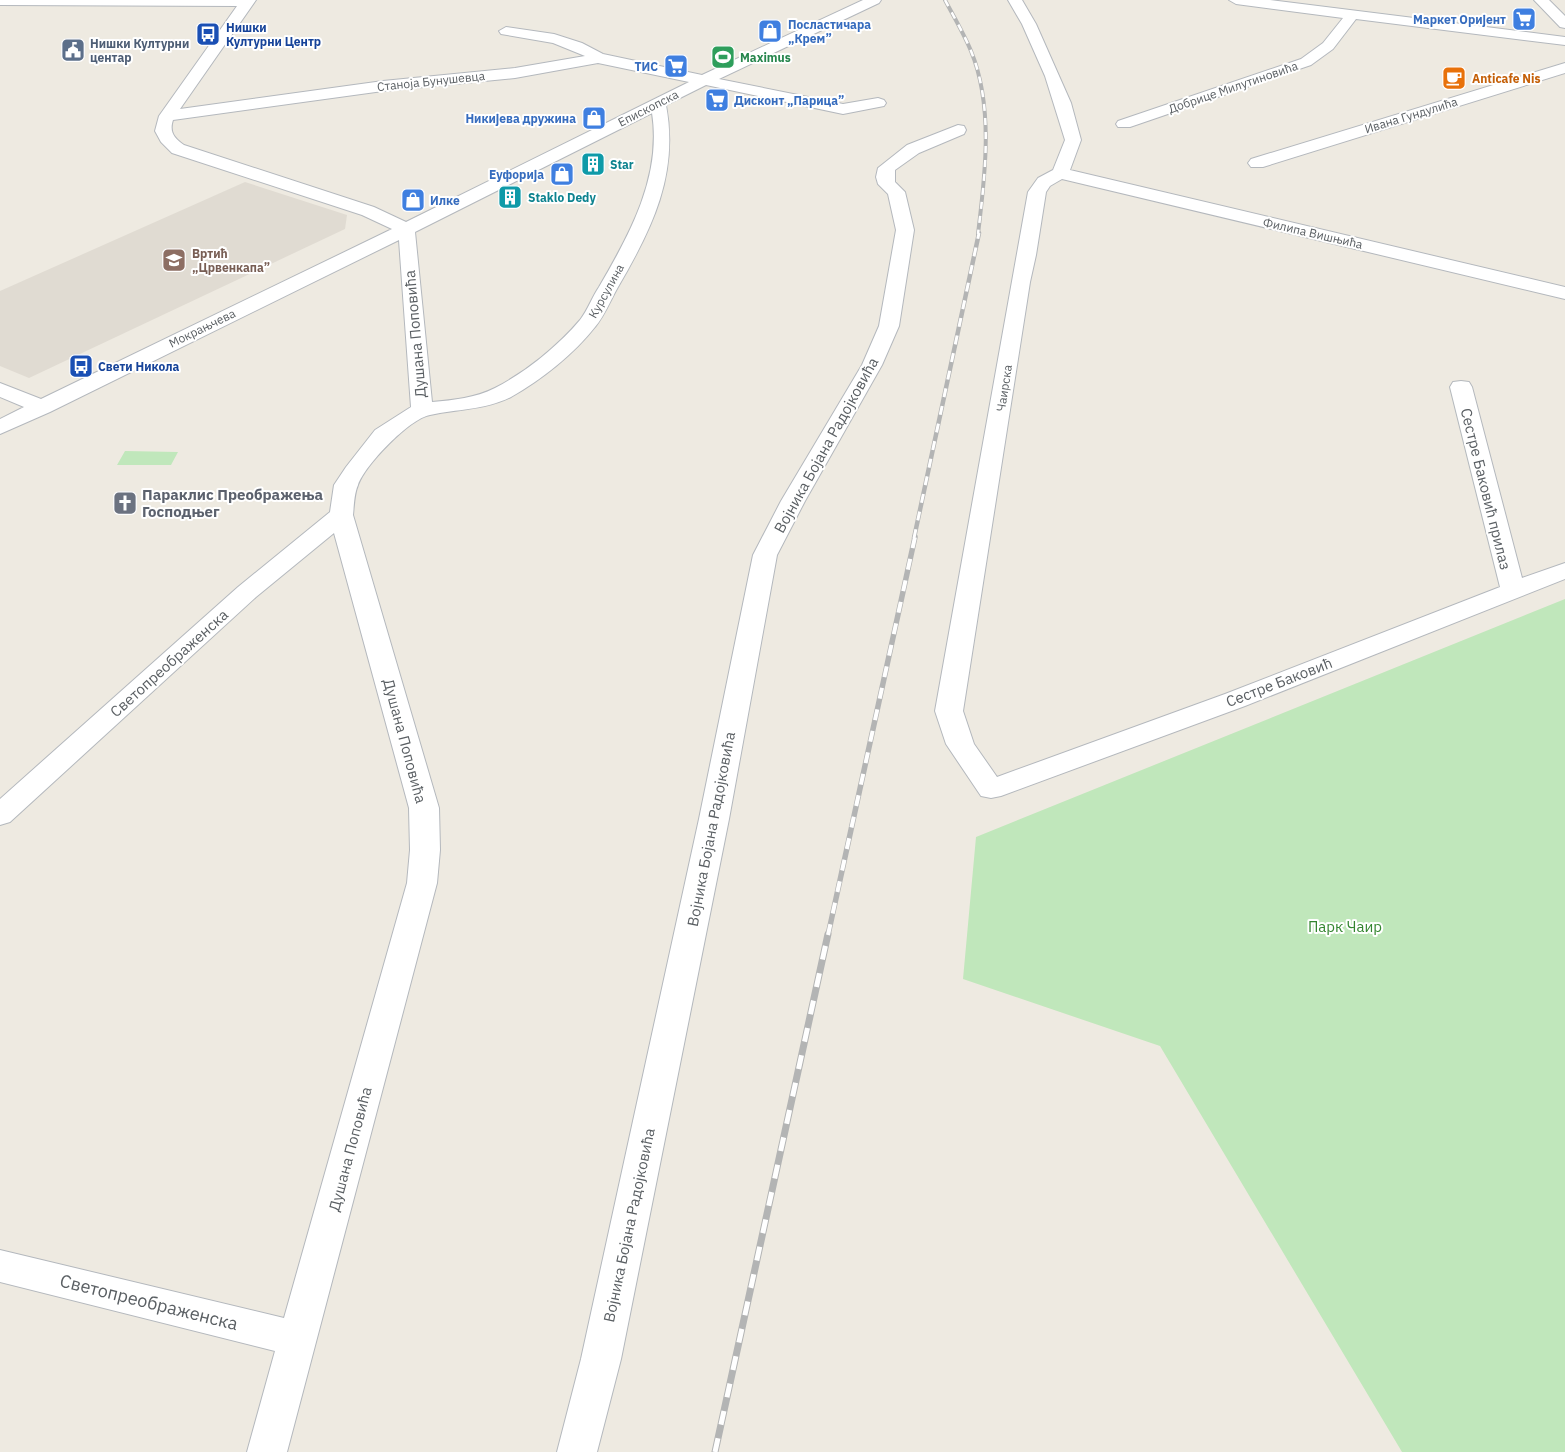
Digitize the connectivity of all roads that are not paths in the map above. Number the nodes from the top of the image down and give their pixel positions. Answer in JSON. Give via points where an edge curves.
{"nodes":[{"id":1,"x":874,"y":0,"type":"edge"},
{"id":2,"x":1015,"y":0,"type":"edge"},
{"id":3,"x":1236,"y":0,"type":"edge"},
{"id":4,"x":1541,"y":0,"type":"edge"},
{"id":5,"x":248,"y":1,"type":"edge"},
{"id":6,"x":0,"y":2,"type":"edge"},
{"id":7,"x":1353,"y":14,"type":"junction"},
{"id":8,"x":1565,"y":24,"type":"edge"},
{"id":9,"x":506,"y":31,"type":"dead end"},
{"id":10,"x":1565,"y":41,"type":"edge"},
{"id":11,"x":598,"y":58,"type":"junction"},
{"id":12,"x":1565,"y":68,"type":"edge"},
{"id":13,"x":704,"y":80,"type":"junction"},
{"id":14,"x":658,"y":103,"type":"junction"},
{"id":15,"x":878,"y":103,"type":"dead end"},
{"id":16,"x":167,"y":116,"type":"junction"},
{"id":17,"x":1124,"y":124,"type":"dead end"},
{"id":18,"x":958,"y":130,"type":"dead end"},
{"id":19,"x":1257,"y":163,"type":"dead end"},
{"id":20,"x":1060,"y":173,"type":"junction"},
{"id":21,"x":405,"y":230,"type":"junction"},
{"id":22,"x":1565,"y":293,"type":"edge"},
{"id":23,"x":1461,"y":387,"type":"dead end"},
{"id":24,"x":0,"y":389,"type":"edge"},
{"id":25,"x":42,"y":407,"type":"junction"},
{"id":26,"x":422,"y":409,"type":"junction"},
{"id":27,"x":0,"y":427,"type":"edge"},
{"id":28,"x":341,"y":515,"type":"junction"},
{"id":29,"x":1565,"y":570,"type":"edge"},
{"id":30,"x":1513,"y":591,"type":"junction"},
{"id":31,"x":991,"y":789,"type":"joint"},
{"id":32,"x":0,"y":815,"type":"edge"},
{"id":33,"x":0,"y":1266,"type":"edge"},
{"id":34,"x":298,"y":1339,"type":"junction"},
{"id":35,"x":267,"y":1452,"type":"edge"},
{"id":36,"x":577,"y":1452,"type":"edge"}],
"edges":[{"from":1,"to":13,"type":"street","name":"Епископска"},
{"from":2,"to":20,"type":"street","via":[[1030,24],[1053,76],[1073,140]]},
{"from":3,"to":7,"type":"street"},
{"from":4,"to":8,"type":"street"},
{"from":5,"to":6,"type":"street"},
{"from":5,"to":16,"type":"street"},
{"from":7,"to":10,"type":"street"},
{"from":7,"to":17,"type":"street","name":"Добрице Милутиновића","via":[[1328,46],[1306,62]]},
{"from":9,"to":11,"type":"street","via":[[575,45]]},
{"from":11,"to":13,"type":"street","name":"Епископска"},
{"from":11,"to":16,"type":"street","name":"Станоја Бунушевца","via":[[515,73],[375,87]]},
{"from":12,"to":19,"type":"street","name":"Ивана Гундулића"},
{"from":13,"to":14,"type":"street","name":"Епископска"},
{"from":13,"to":15,"type":"street","name":"Епископска","via":[[839,115]]},
{"from":14,"to":21,"type":"street","name":"Епископска"},
{"from":14,"to":26,"type":"street","name":"Курсулина","via":[[662,120],[663,162],[640,230],[588,324],[511,387],[472,405]]},
{"from":16,"to":21,"type":"street","via":[[162,133],[178,149],[368,212]]},
{"from":18,"to":36,"type":"street","name":"Војника Бојана Радојковића","via":[[913,149],[888,168],[886,184],[896,192],[904,230],[888,326],[872,365],[765,555],[716,809],[601,1359]]},
{"from":20,"to":22,"type":"street","name":"Филипа Вишњића"},
{"from":20,"to":31,"type":"street","name":"Чаирска","via":[[1044,182],[1037,192],[949,711],[953,730],[965,755]]},
{"from":21,"to":25,"type":"street","name":"Мокрањчева"},
{"from":21,"to":26,"type":"street","name":"Душана Поповића"},
{"from":23,"to":30,"type":"street","name":"Сестре Баковић прилаз"},
{"from":24,"to":25,"type":"street"},
{"from":25,"to":27,"type":"street","name":"Мокрањчева"},
{"from":26,"to":28,"type":"street","name":"Душана Поповића","via":[[384,435],[354,472],[346,484]]},
{"from":28,"to":32,"type":"street","name":"Светопреображенска","via":[[247,592]]},
{"from":28,"to":34,"type":"street","name":"Душана Поповића","via":[[424,808],[425,850],[422,883]]},
{"from":29,"to":30,"type":"street","name":"Сестре Баковић"},
{"from":30,"to":31,"type":"street","name":"Сестре Баковић","via":[[1235,700]]},
{"from":33,"to":34,"type":"street","name":"Светопреображенска"},
{"from":34,"to":35,"type":"street","name":"Душана Поповића"}]}
